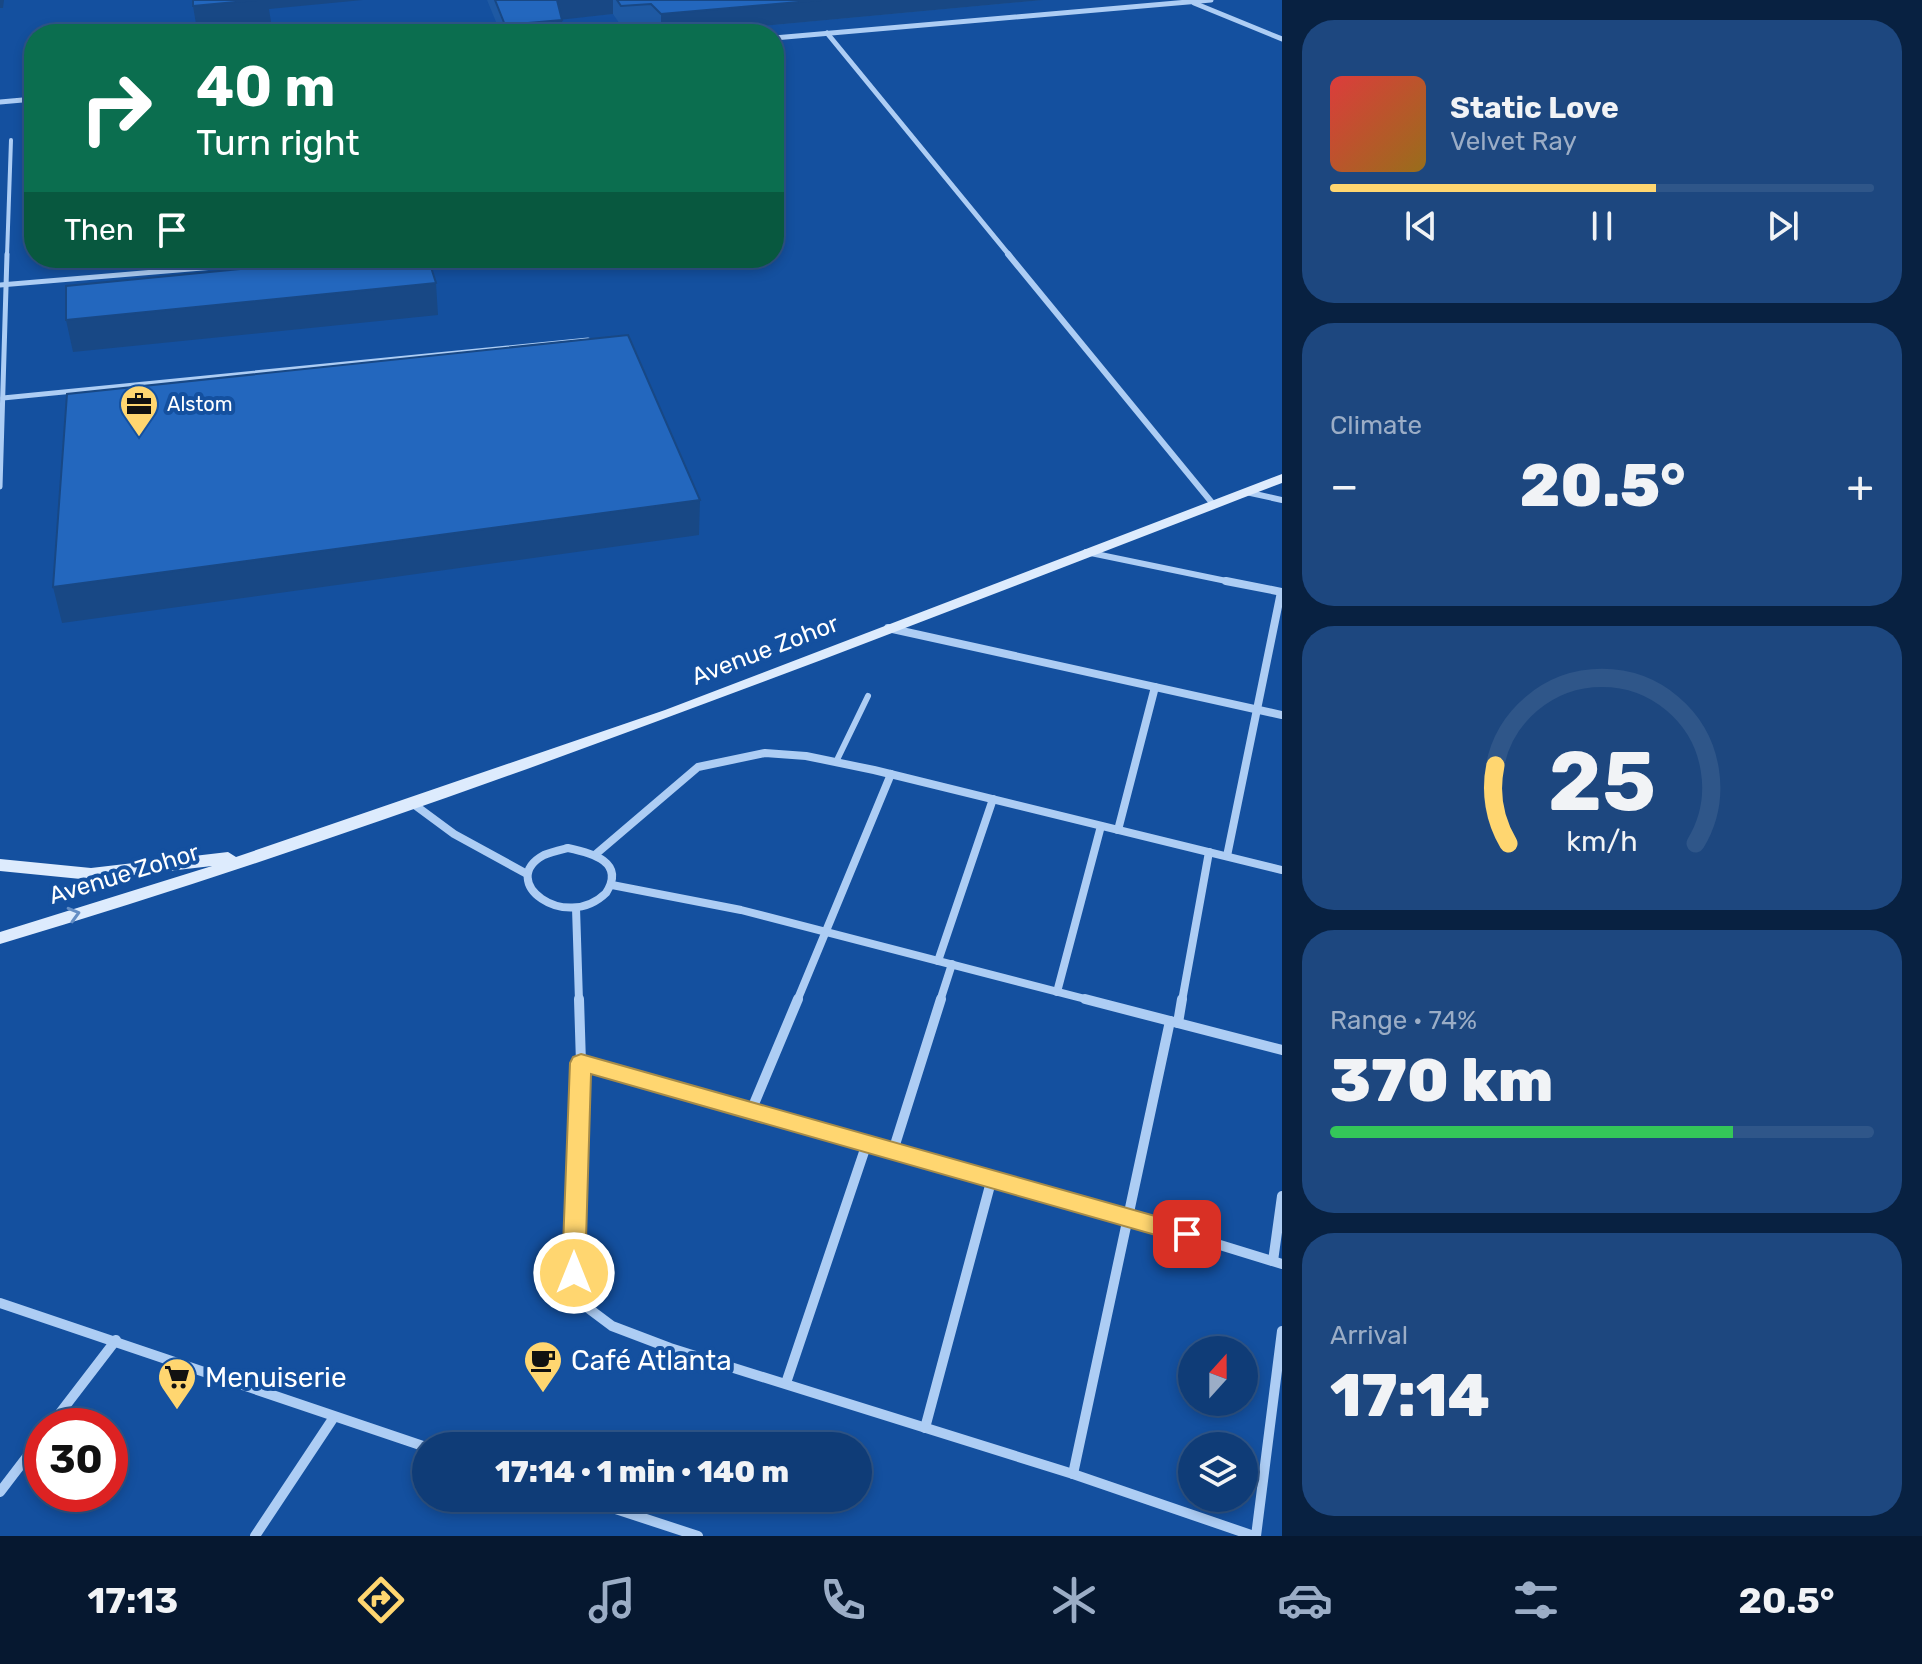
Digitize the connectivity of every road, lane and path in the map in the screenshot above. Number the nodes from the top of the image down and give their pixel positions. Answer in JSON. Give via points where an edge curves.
{"nodes":[{"id":1,"x":1211,"y":0,"type":"edge"},
{"id":2,"x":1192,"y":2,"type":"edge"},
{"id":3,"x":827,"y":33,"type":"junction"},
{"id":4,"x":784,"y":37,"type":"edge"},
{"id":5,"x":1282,"y":39,"type":"edge"},
{"id":6,"x":24,"y":100,"type":"edge"},
{"id":7,"x":0,"y":102,"type":"edge"},
{"id":8,"x":11,"y":140,"type":"dead end"},
{"id":9,"x":203,"y":268,"type":"edge"},
{"id":10,"x":3,"y":285,"type":"edge"},
{"id":11,"x":588,"y":340,"type":"edge"},
{"id":12,"x":3,"y":398,"type":"junction"},
{"id":13,"x":1282,"y":478,"type":"edge"},
{"id":14,"x":0,"y":487,"type":"edge"},
{"id":15,"x":1245,"y":492,"type":"junction"},
{"id":16,"x":1282,"y":500,"type":"edge"},
{"id":17,"x":1213,"y":504,"type":"junction"},
{"id":18,"x":1085,"y":552,"type":"junction"},
{"id":19,"x":1282,"y":592,"type":"edge"},
{"id":20,"x":887,"y":628,"type":"junction"},
{"id":21,"x":1155,"y":687,"type":"junction"},
{"id":22,"x":868,"y":696,"type":"dead end"},
{"id":23,"x":1258,"y":709,"type":"junction"},
{"id":24,"x":1282,"y":715,"type":"edge"},
{"id":25,"x":836,"y":762,"type":"junction"},
{"id":26,"x":891,"y":774,"type":"junction"},
{"id":27,"x":993,"y":799,"type":"junction"},
{"id":28,"x":412,"y":803,"type":"junction"},
{"id":29,"x":1101,"y":826,"type":"junction"},
{"id":30,"x":1118,"y":830,"type":"junction"},
{"id":31,"x":1209,"y":852,"type":"junction"},
{"id":32,"x":262,"y":854,"type":"junction"},
{"id":33,"x":596,"y":854,"type":"junction"},
{"id":34,"x":1227,"y":856,"type":"junction"},
{"id":35,"x":0,"y":865,"type":"edge"},
{"id":36,"x":1282,"y":870,"type":"edge"},
{"id":37,"x":527,"y":874,"type":"junction"},
{"id":38,"x":612,"y":885,"type":"junction"},
{"id":39,"x":576,"y":908,"type":"junction"},
{"id":40,"x":825,"y":932,"type":"junction"},
{"id":41,"x":0,"y":938,"type":"edge"},
{"id":42,"x":938,"y":961,"type":"junction"},
{"id":43,"x":952,"y":964,"type":"junction"},
{"id":44,"x":1057,"y":992,"type":"junction"},
{"id":45,"x":1174,"y":1022,"type":"junction"},
{"id":46,"x":1282,"y":1050,"type":"edge"},
{"id":47,"x":581,"y":1063,"type":"junction"},
{"id":48,"x":751,"y":1111,"type":"junction"},
{"id":49,"x":867,"y":1143,"type":"junction"},
{"id":50,"x":893,"y":1151,"type":"junction"},
{"id":51,"x":992,"y":1178,"type":"junction"},
{"id":52,"x":1282,"y":1196,"type":"edge"},
{"id":53,"x":1129,"y":1217,"type":"junction"},
{"id":54,"x":1278,"y":1262,"type":"edge"},
{"id":55,"x":0,"y":1303,"type":"edge"},
{"id":56,"x":1282,"y":1331,"type":"edge"},
{"id":57,"x":116,"y":1340,"type":"junction"},
{"id":58,"x":786,"y":1383,"type":"junction"},
{"id":59,"x":64,"y":1408,"type":"edge"},
{"id":60,"x":334,"y":1417,"type":"junction"},
{"id":61,"x":925,"y":1428,"type":"junction"},
{"id":62,"x":412,"y":1442,"type":"edge"},
{"id":63,"x":24,"y":1461,"type":"edge"},
{"id":64,"x":1073,"y":1474,"type":"junction"},
{"id":65,"x":0,"y":1492,"type":"edge"},
{"id":66,"x":625,"y":1512,"type":"edge"},
{"id":67,"x":255,"y":1536,"type":"edge"},
{"id":68,"x":698,"y":1536,"type":"edge"},
{"id":69,"x":1255,"y":1536,"type":"edge"}],
"edges":[{"from":1,"to":2,"type":"street"},
{"from":2,"to":3,"type":"street"},
{"from":2,"to":5,"type":"street"},
{"from":3,"to":4,"type":"street"},
{"from":3,"to":17,"type":"street"},
{"from":6,"to":7,"type":"street"},
{"from":8,"to":10,"type":"lane"},
{"from":9,"to":10,"type":"lane"},
{"from":10,"to":12,"type":"lane"},
{"from":11,"to":12,"type":"lane"},
{"from":12,"to":14,"type":"lane"},
{"from":13,"to":15,"type":"main road","name":"Avenue Zohor"},
{"from":15,"to":16,"type":"street"},
{"from":15,"to":17,"type":"main road","name":"Avenue Zohor"},
{"from":17,"to":18,"type":"main road","name":"Avenue Zohor"},
{"from":18,"to":19,"type":"street"},
{"from":18,"to":20,"type":"main road","name":"Avenue Zohor"},
{"from":19,"to":23,"type":"street"},
{"from":20,"to":21,"type":"street"},
{"from":20,"to":28,"type":"main road","name":"Avenue Zohor","via":[[670,713]]},
{"from":21,"to":23,"type":"street"},
{"from":21,"to":30,"type":"street"},
{"from":22,"to":25,"type":"lane"},
{"from":23,"to":24,"type":"street"},
{"from":23,"to":34,"type":"street"},
{"from":25,"to":26,"type":"street"},
{"from":25,"to":33,"type":"street","via":[[765,753],[698,767]]},
{"from":26,"to":27,"type":"street"},
{"from":26,"to":40,"type":"street"},
{"from":27,"to":29,"type":"street"},
{"from":27,"to":42,"type":"street"},
{"from":28,"to":32,"type":"main road","name":"Avenue Zohor"},
{"from":28,"to":37,"type":"street","via":[[454,834]]},
{"from":29,"to":30,"type":"street"},
{"from":29,"to":44,"type":"street"},
{"from":30,"to":31,"type":"street"},
{"from":31,"to":34,"type":"street"},
{"from":31,"to":45,"type":"street"},
{"from":32,"to":35,"type":"main road","name":"Avenue Zohor","via":[[102,874]]},
{"from":41,"to":32,"type":"main road","name":"Avenue Zohor","one_way":true},
{"from":33,"to":37,"type":"street","via":[[554,850],[531,864]]},
{"from":33,"to":38,"type":"street","via":[[611,867]]},
{"from":34,"to":36,"type":"street"},
{"from":37,"to":39,"type":"street","via":[[533,896],[545,904]]},
{"from":38,"to":39,"type":"street","via":[[605,896]]},
{"from":38,"to":40,"type":"street"},
{"from":39,"to":47,"type":"street"},
{"from":40,"to":42,"type":"street"},
{"from":40,"to":48,"type":"street"},
{"from":42,"to":43,"type":"street"},
{"from":43,"to":44,"type":"street"},
{"from":43,"to":50,"type":"street"},
{"from":44,"to":45,"type":"street"},
{"from":45,"to":46,"type":"street"},
{"from":45,"to":53,"type":"street"},
{"from":47,"to":48,"type":"street"},
{"from":47,"to":58,"type":"street","via":[[574,1273],[584,1305],[612,1326]]},
{"from":48,"to":49,"type":"street"},
{"from":49,"to":50,"type":"street"},
{"from":49,"to":58,"type":"street"},
{"from":50,"to":51,"type":"street"},
{"from":51,"to":53,"type":"street"},
{"from":51,"to":61,"type":"street"},
{"from":52,"to":54,"type":"street"},
{"from":53,"to":54,"type":"street"},
{"from":53,"to":64,"type":"street"},
{"from":55,"to":57,"type":"street"},
{"from":56,"to":69,"type":"street"},
{"from":57,"to":59,"type":"street"},
{"from":57,"to":60,"type":"street"},
{"from":58,"to":61,"type":"street"},
{"from":60,"to":62,"type":"street"},
{"from":60,"to":67,"type":"street"},
{"from":61,"to":64,"type":"street"},
{"from":63,"to":65,"type":"street"},
{"from":64,"to":69,"type":"street"},
{"from":66,"to":68,"type":"street"}]}
